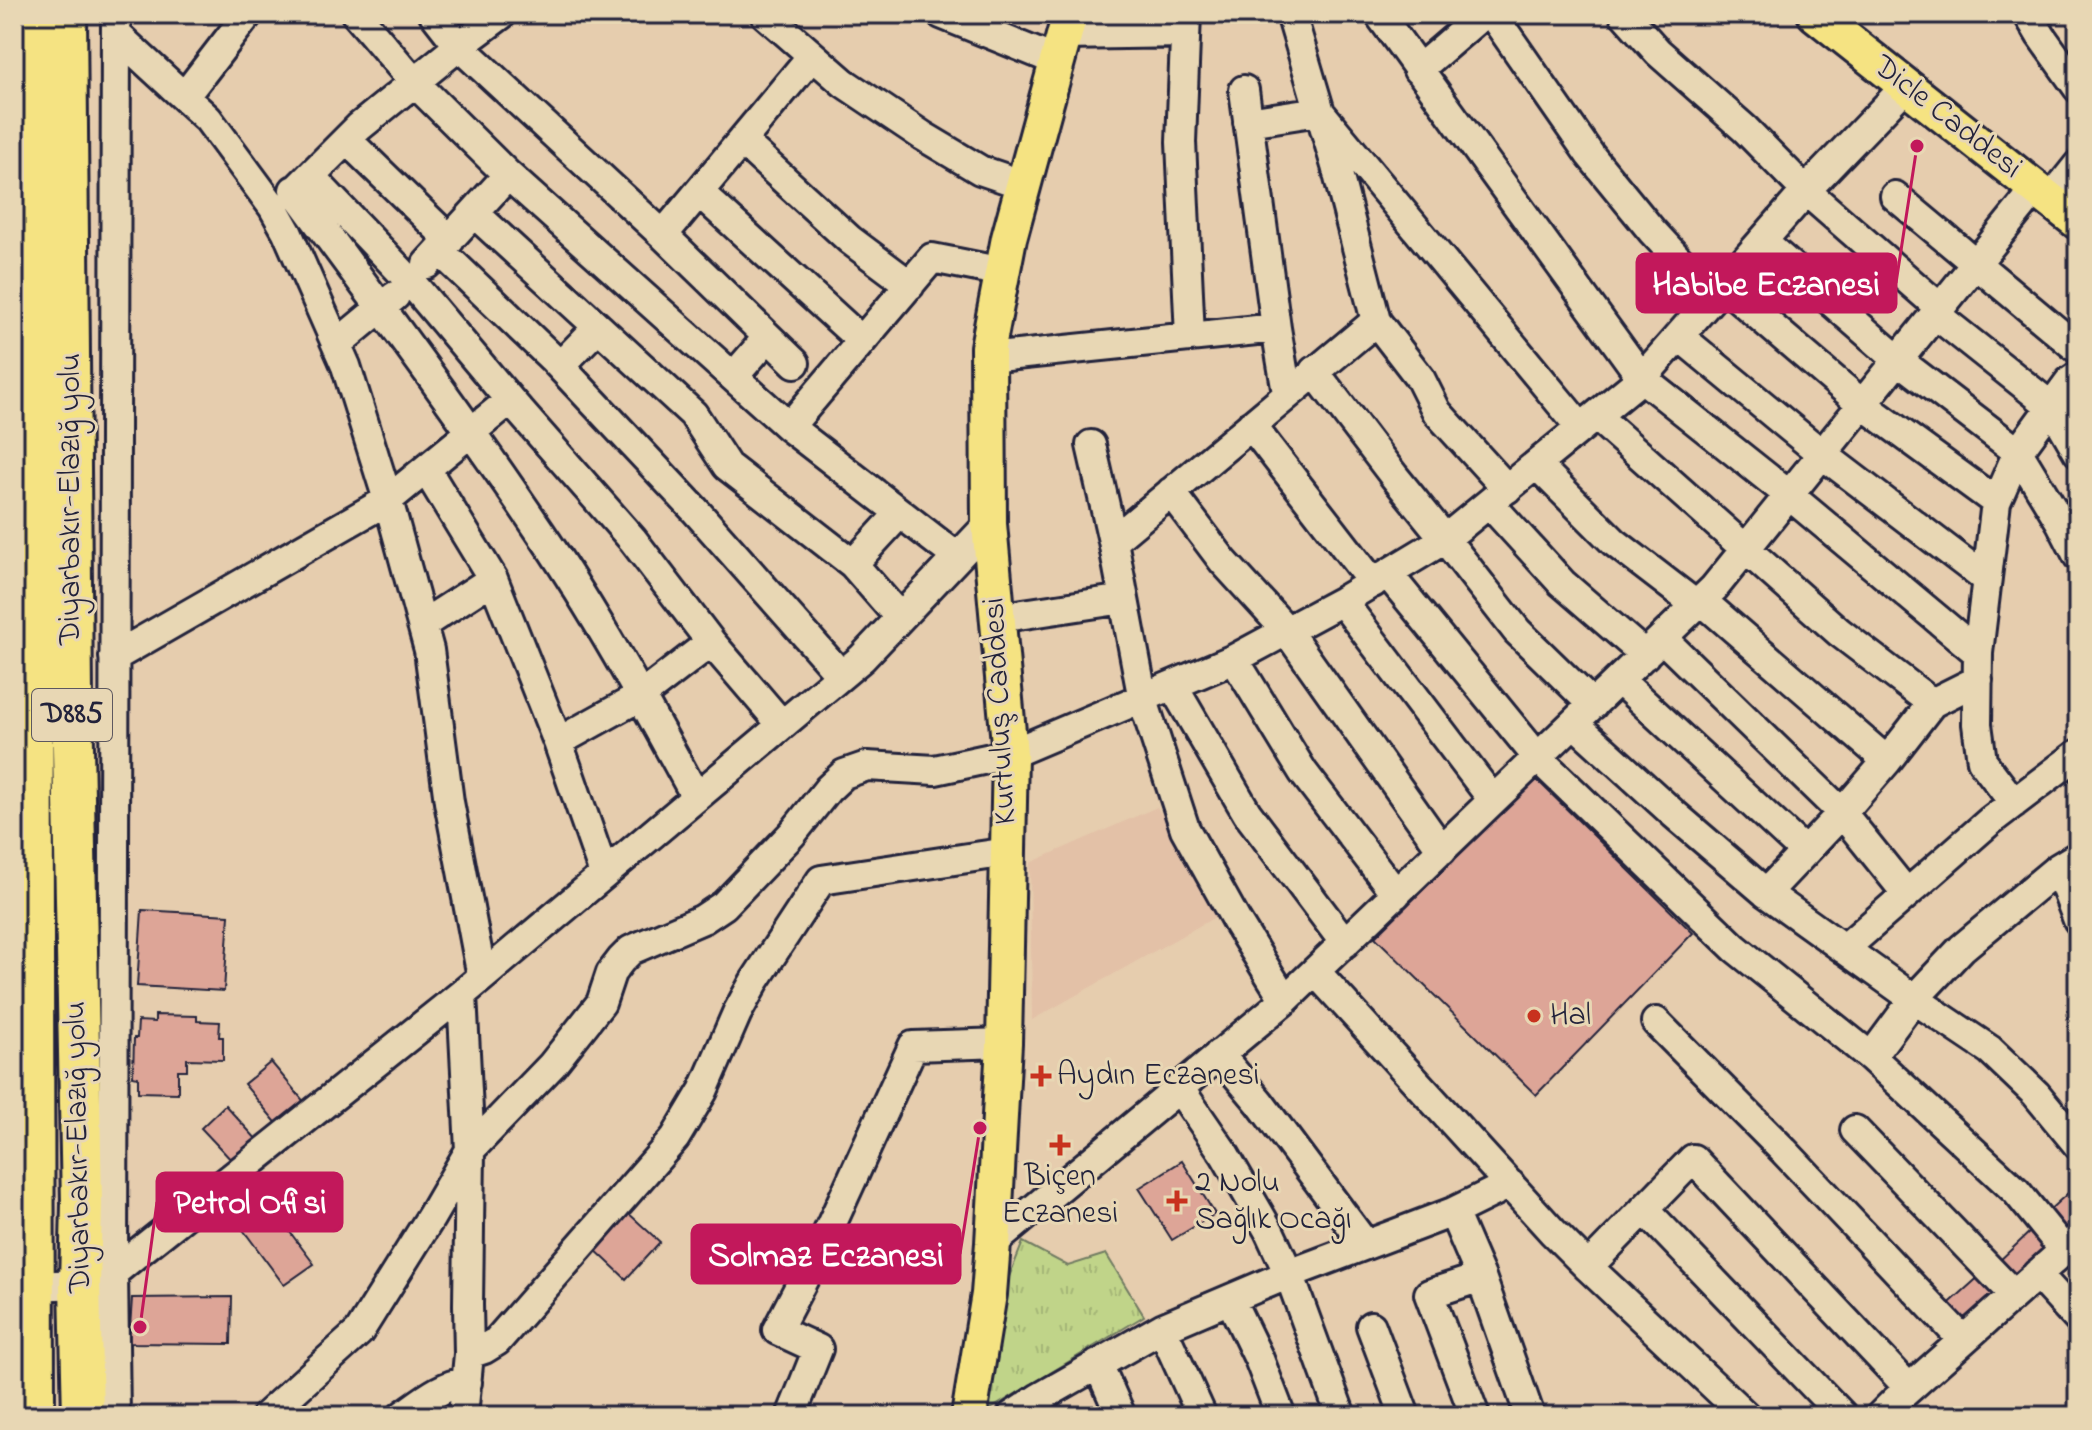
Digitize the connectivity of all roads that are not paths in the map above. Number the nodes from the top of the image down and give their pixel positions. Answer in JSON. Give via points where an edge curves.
{"nodes":[{"id":1,"x":31,"y":14,"type":"edge"},
{"id":2,"x":66,"y":14,"type":"edge"},
{"id":3,"x":248,"y":14,"type":"edge"},
{"id":4,"x":356,"y":14,"type":"edge"},
{"id":5,"x":434,"y":14,"type":"edge"},
{"id":6,"x":502,"y":14,"type":"edge"},
{"id":7,"x":941,"y":14,"type":"edge"},
{"id":8,"x":1291,"y":14,"type":"edge"},
{"id":9,"x":1379,"y":14,"type":"edge"},
{"id":10,"x":1483,"y":14,"type":"edge"},
{"id":11,"x":1492,"y":14,"type":"edge"},
{"id":12,"x":1624,"y":14,"type":"edge"},
{"id":13,"x":1815,"y":14,"type":"edge"},
{"id":14,"x":2028,"y":14,"type":"edge"},
{"id":15,"x":777,"y":18,"type":"edge"},
{"id":16,"x":117,"y":24,"type":"edge"},
{"id":17,"x":1186,"y":24,"type":"edge"},
{"id":18,"x":1064,"y":37,"type":"edge"},
{"id":19,"x":459,"y":46,"type":"junction"},
{"id":20,"x":812,"y":56,"type":"junction"},
{"id":21,"x":1418,"y":70,"type":"junction"},
{"id":22,"x":414,"y":82,"type":"junction"},
{"id":23,"x":1906,"y":86,"type":"junction"},
{"id":24,"x":2078,"y":88,"type":"edge"},
{"id":25,"x":1244,"y":90,"type":"dead end"},
{"id":26,"x":184,"y":97,"type":"junction"},
{"id":27,"x":1319,"y":111,"type":"junction"},
{"id":28,"x":1248,"y":122,"type":"junction"},
{"id":29,"x":347,"y":140,"type":"junction"},
{"id":30,"x":742,"y":141,"type":"junction"},
{"id":31,"x":2078,"y":165,"type":"edge"},
{"id":32,"x":508,"y":175,"type":"junction"},
{"id":33,"x":1024,"y":185,"type":"junction"},
{"id":34,"x":293,"y":191,"type":"junction"},
{"id":35,"x":1806,"y":191,"type":"junction"},
{"id":36,"x":699,"y":192,"type":"junction"},
{"id":37,"x":2043,"y":194,"type":"junction"},
{"id":38,"x":1895,"y":196,"type":"dead end"},
{"id":39,"x":474,"y":213,"type":"junction"},
{"id":40,"x":2078,"y":222,"type":"edge"},
{"id":41,"x":663,"y":235,"type":"junction"},
{"id":42,"x":1762,"y":241,"type":"junction"},
{"id":43,"x":445,"y":246,"type":"junction"},
{"id":44,"x":1976,"y":263,"type":"junction"},
{"id":45,"x":1003,"y":272,"type":"junction"},
{"id":46,"x":410,"y":281,"type":"junction"},
{"id":47,"x":910,"y":285,"type":"junction"},
{"id":48,"x":1718,"y":291,"type":"junction"},
{"id":49,"x":382,"y":308,"type":"junction"},
{"id":50,"x":1938,"y":311,"type":"junction"},
{"id":51,"x":1376,"y":321,"type":"junction"},
{"id":52,"x":598,"y":327,"type":"junction"},
{"id":53,"x":1276,"y":328,"type":"junction"},
{"id":54,"x":1679,"y":336,"type":"junction"},
{"id":55,"x":768,"y":337,"type":"junction"},
{"id":56,"x":1190,"y":337,"type":"junction"},
{"id":57,"x":862,"y":341,"type":"junction"},
{"id":58,"x":337,"y":344,"type":"junction"},
{"id":59,"x":2078,"y":349,"type":"edge"},
{"id":60,"x":988,"y":358,"type":"junction"},
{"id":61,"x":1898,"y":360,"type":"junction"},
{"id":62,"x":795,"y":363,"type":"dead end"},
{"id":63,"x":560,"y":366,"type":"junction"},
{"id":64,"x":1314,"y":371,"type":"junction"},
{"id":65,"x":734,"y":376,"type":"junction"},
{"id":66,"x":2078,"y":376,"type":"edge"},
{"id":67,"x":1642,"y":378,"type":"junction"},
{"id":68,"x":1287,"y":393,"type":"junction"},
{"id":69,"x":510,"y":400,"type":"junction"},
{"id":70,"x":1862,"y":404,"type":"junction"},
{"id":71,"x":2052,"y":407,"type":"junction"},
{"id":72,"x":1588,"y":422,"type":"junction"},
{"id":73,"x":1251,"y":425,"type":"junction"},
{"id":74,"x":789,"y":427,"type":"junction"},
{"id":75,"x":471,"y":432,"type":"junction"},
{"id":76,"x":1091,"y":445,"type":"dead end"},
{"id":77,"x":2018,"y":452,"type":"junction"},
{"id":78,"x":2078,"y":452,"type":"edge"},
{"id":79,"x":1822,"y":454,"type":"junction"},
{"id":80,"x":1537,"y":465,"type":"junction"},
{"id":81,"x":426,"y":469,"type":"junction"},
{"id":82,"x":1171,"y":492,"type":"junction"},
{"id":83,"x":1789,"y":495,"type":"junction"},
{"id":84,"x":1499,"y":496,"type":"junction"},
{"id":85,"x":388,"y":500,"type":"junction"},
{"id":86,"x":1996,"y":502,"type":"junction"},
{"id":87,"x":900,"y":513,"type":"junction"},
{"id":88,"x":989,"y":524,"type":"junction"},
{"id":89,"x":1445,"y":539,"type":"junction"},
{"id":90,"x":1113,"y":541,"type":"junction"},
{"id":91,"x":1745,"y":550,"type":"junction"},
{"id":92,"x":2078,"y":556,"type":"edge"},
{"id":93,"x":957,"y":557,"type":"junction"},
{"id":94,"x":853,"y":564,"type":"junction"},
{"id":95,"x":1380,"y":578,"type":"junction"},
{"id":96,"x":493,"y":579,"type":"junction"},
{"id":97,"x":1986,"y":579,"type":"junction"},
{"id":98,"x":1124,"y":599,"type":"junction"},
{"id":99,"x":1342,"y":601,"type":"junction"},
{"id":100,"x":1699,"y":603,"type":"junction"},
{"id":101,"x":900,"y":618,"type":"junction"},
{"id":102,"x":997,"y":618,"type":"junction"},
{"id":103,"x":422,"y":625,"type":"junction"},
{"id":104,"x":1287,"y":631,"type":"junction"},
{"id":105,"x":711,"y":642,"type":"junction"},
{"id":106,"x":1653,"y":646,"type":"junction"},
{"id":107,"x":114,"y":657,"type":"junction"},
{"id":108,"x":1234,"y":659,"type":"junction"},
{"id":109,"x":1978,"y":666,"type":"junction"},
{"id":110,"x":841,"y":675,"type":"junction"},
{"id":111,"x":1619,"y":680,"type":"junction"},
{"id":112,"x":1173,"y":686,"type":"junction"},
{"id":113,"x":641,"y":696,"type":"junction"},
{"id":114,"x":1143,"y":700,"type":"junction"},
{"id":115,"x":1932,"y":703,"type":"junction"},
{"id":116,"x":1583,"y":714,"type":"junction"},
{"id":117,"x":782,"y":725,"type":"junction"},
{"id":118,"x":558,"y":742,"type":"junction"},
{"id":119,"x":1010,"y":754,"type":"junction"},
{"id":120,"x":2078,"y":754,"type":"edge"},
{"id":121,"x":1538,"y":758,"type":"junction"},
{"id":122,"x":1887,"y":761,"type":"junction"},
{"id":123,"x":696,"y":797,"type":"junction"},
{"id":124,"x":1493,"y":800,"type":"junction"},
{"id":125,"x":2014,"y":803,"type":"junction"},
{"id":126,"x":1842,"y":813,"type":"junction"},
{"id":127,"x":1442,"y":850,"type":"junction"},
{"id":128,"x":1804,"y":851,"type":"junction"},
{"id":129,"x":1008,"y":852,"type":"junction"},
{"id":130,"x":2068,"y":862,"type":"edge"},
{"id":131,"x":604,"y":874,"type":"junction"},
{"id":132,"x":1766,"y":893,"type":"junction"},
{"id":133,"x":1396,"y":894,"type":"junction"},
{"id":134,"x":1907,"y":894,"type":"junction"},
{"id":135,"x":2078,"y":920,"type":"edge"},
{"id":136,"x":1345,"y":943,"type":"junction"},
{"id":137,"x":1844,"y":949,"type":"junction"},
{"id":138,"x":1315,"y":971,"type":"junction"},
{"id":139,"x":472,"y":985,"type":"junction"},
{"id":140,"x":1914,"y":999,"type":"junction"},
{"id":141,"x":1285,"y":1000,"type":"junction"},
{"id":142,"x":1656,"y":1022,"type":"dead end"},
{"id":143,"x":1004,"y":1043,"type":"junction"},
{"id":144,"x":1219,"y":1054,"type":"junction"},
{"id":145,"x":1871,"y":1057,"type":"junction"},
{"id":146,"x":1179,"y":1088,"type":"junction"},
{"id":147,"x":1855,"y":1130,"type":"dead end"},
{"id":148,"x":2078,"y":1145,"type":"edge"},
{"id":149,"x":470,"y":1150,"type":"junction"},
{"id":150,"x":1510,"y":1184,"type":"junction"},
{"id":151,"x":1644,"y":1209,"type":"junction"},
{"id":152,"x":1453,"y":1212,"type":"junction"},
{"id":153,"x":993,"y":1243,"type":"junction"},
{"id":154,"x":1365,"y":1244,"type":"junction"},
{"id":155,"x":2071,"y":1244,"type":"edge"},
{"id":156,"x":1588,"y":1267,"type":"junction"},
{"id":157,"x":1289,"y":1274,"type":"junction"},
{"id":158,"x":2037,"y":1274,"type":"junction"},
{"id":159,"x":1481,"y":1277,"type":"junction"},
{"id":160,"x":96,"y":1279,"type":"junction"},
{"id":161,"x":33,"y":1286,"type":"junction"},
{"id":162,"x":2014,"y":1295,"type":"junction"},
{"id":163,"x":1230,"y":1299,"type":"junction"},
{"id":164,"x":2078,"y":1319,"type":"edge"},
{"id":165,"x":1371,"y":1326,"type":"dead end"},
{"id":166,"x":1162,"y":1328,"type":"junction"},
{"id":167,"x":1963,"y":1340,"type":"junction"},
{"id":168,"x":469,"y":1354,"type":"junction"},
{"id":169,"x":1098,"y":1364,"type":"junction"},
{"id":170,"x":467,"y":1382,"type":"junction"},
{"id":171,"x":1898,"y":1405,"type":"edge"},
{"id":172,"x":1042,"y":1407,"type":"edge"},
{"id":173,"x":1731,"y":1411,"type":"edge"},
{"id":174,"x":34,"y":1416,"type":"edge"},
{"id":175,"x":83,"y":1416,"type":"edge"},
{"id":176,"x":115,"y":1416,"type":"edge"},
{"id":177,"x":266,"y":1416,"type":"edge"},
{"id":178,"x":402,"y":1416,"type":"edge"},
{"id":179,"x":463,"y":1416,"type":"edge"},
{"id":180,"x":791,"y":1416,"type":"edge"},
{"id":181,"x":969,"y":1416,"type":"edge"},
{"id":182,"x":1012,"y":1416,"type":"edge"},
{"id":183,"x":1121,"y":1416,"type":"edge"},
{"id":184,"x":1202,"y":1416,"type":"edge"},
{"id":185,"x":1281,"y":1416,"type":"edge"},
{"id":186,"x":1341,"y":1416,"type":"edge"},
{"id":187,"x":1405,"y":1416,"type":"edge"},
{"id":188,"x":1475,"y":1416,"type":"edge"},
{"id":189,"x":1530,"y":1416,"type":"edge"},
{"id":190,"x":1843,"y":1416,"type":"edge"}],
"edges":[{"from":1,"to":161,"type":"highway","name":"Diyarbakır-Elazığ yolu","number":"D885"},
{"from":2,"to":160,"type":"highway","name":"Diyarbakır-Elazığ yolu","number":"D885","via":[[82,1204]]},
{"from":3,"to":26,"type":"street"},
{"from":4,"to":22,"type":"street"},
{"from":5,"to":19,"type":"street"},
{"from":6,"to":19,"type":"street"},
{"from":7,"to":18,"type":"street"},
{"from":8,"to":27,"type":"street"},
{"from":9,"to":21,"type":"street"},
{"from":10,"to":21,"type":"street"},
{"from":11,"to":48,"type":"street","via":[[1590,155],[1652,231]]},
{"from":12,"to":35,"type":"street"},
{"from":13,"to":23,"type":"main road","name":"Dicle Caddesi"},
{"from":14,"to":24,"type":"street"},
{"from":15,"to":20,"type":"street"},
{"from":16,"to":26,"type":"street"},
{"from":16,"to":107,"type":"street"},
{"from":17,"to":18,"type":"street"},
{"from":17,"to":56,"type":"street","via":[[1181,142]]},
{"from":18,"to":33,"type":"main road","name":"Kurtuluş Caddesi"},
{"from":19,"to":22,"type":"street"},
{"from":19,"to":41,"type":"street"},
{"from":20,"to":30,"type":"street"},
{"from":20,"to":33,"type":"street","via":[[923,136],[980,170]]},
{"from":21,"to":67,"type":"street"},
{"from":22,"to":29,"type":"street"},
{"from":22,"to":32,"type":"street"},
{"from":23,"to":35,"type":"street"},
{"from":23,"to":37,"type":"main road","name":"Dicle Caddesi"},
{"from":25,"to":28,"type":"street"},
{"from":26,"to":34,"type":"street"},
{"from":27,"to":28,"type":"street"},
{"from":27,"to":51,"type":"street"},
{"from":27,"to":72,"type":"street"},
{"from":28,"to":53,"type":"street"},
{"from":29,"to":34,"type":"street"},
{"from":29,"to":43,"type":"street"},
{"from":30,"to":36,"type":"street"},
{"from":30,"to":47,"type":"street","via":[[850,240]]},
{"from":31,"to":37,"type":"street"},
{"from":32,"to":39,"type":"street"},
{"from":32,"to":65,"type":"street"},
{"from":33,"to":45,"type":"main road","name":"Kurtuluş Caddesi"},
{"from":34,"to":46,"type":"street"},
{"from":34,"to":49,"type":"street"},
{"from":34,"to":58,"type":"street","via":[[287,232]]},
{"from":35,"to":42,"type":"street"},
{"from":35,"to":50,"type":"street"},
{"from":36,"to":41,"type":"street"},
{"from":36,"to":57,"type":"street"},
{"from":37,"to":40,"type":"main road","name":"Dicle Caddesi"},
{"from":37,"to":44,"type":"street"},
{"from":38,"to":44,"type":"street"},
{"from":39,"to":43,"type":"street"},
{"from":39,"to":52,"type":"street"},
{"from":41,"to":55,"type":"street"},
{"from":42,"to":48,"type":"street"},
{"from":42,"to":61,"type":"street"},
{"from":43,"to":46,"type":"street"},
{"from":43,"to":63,"type":"street"},
{"from":44,"to":50,"type":"street"},
{"from":44,"to":59,"type":"street"},
{"from":45,"to":47,"type":"street","via":[[932,258]]},
{"from":45,"to":60,"type":"main road","name":"Kurtuluş Caddesi"},
{"from":46,"to":49,"type":"street"},
{"from":46,"to":69,"type":"street"},
{"from":47,"to":57,"type":"street"},
{"from":48,"to":54,"type":"street"},
{"from":48,"to":70,"type":"street"},
{"from":49,"to":58,"type":"street"},
{"from":49,"to":75,"type":"street"},
{"from":50,"to":61,"type":"street"},
{"from":50,"to":71,"type":"street"},
{"from":51,"to":64,"type":"street"},
{"from":51,"to":84,"type":"street"},
{"from":52,"to":63,"type":"street"},
{"from":52,"to":94,"type":"street","via":[[693,414],[727,466]]},
{"from":53,"to":56,"type":"street"},
{"from":53,"to":68,"type":"street"},
{"from":54,"to":67,"type":"street"},
{"from":54,"to":79,"type":"street"},
{"from":55,"to":62,"type":"street"},
{"from":55,"to":65,"type":"street"},
{"from":56,"to":60,"type":"street"},
{"from":57,"to":74,"type":"street"},
{"from":58,"to":85,"type":"street"},
{"from":60,"to":88,"type":"main road","name":"Kurtuluş Caddesi"},
{"from":61,"to":70,"type":"street"},
{"from":61,"to":77,"type":"street"},
{"from":63,"to":110,"type":"street"},
{"from":64,"to":68,"type":"street"},
{"from":64,"to":89,"type":"street"},
{"from":65,"to":74,"type":"street"},
{"from":66,"to":71,"type":"street"},
{"from":67,"to":72,"type":"street"},
{"from":67,"to":83,"type":"street"},
{"from":68,"to":73,"type":"street"},
{"from":69,"to":75,"type":"street"},
{"from":69,"to":105,"type":"street","via":[[633,540]]},
{"from":70,"to":79,"type":"street"},
{"from":70,"to":86,"type":"street"},
{"from":71,"to":77,"type":"street"},
{"from":71,"to":78,"type":"street"},
{"from":72,"to":80,"type":"street"},
{"from":72,"to":91,"type":"street"},
{"from":73,"to":82,"type":"street"},
{"from":73,"to":95,"type":"street"},
{"from":74,"to":87,"type":"street"},
{"from":75,"to":81,"type":"street"},
{"from":75,"to":113,"type":"street","via":[[554,553]]},
{"from":76,"to":90,"type":"street"},
{"from":77,"to":86,"type":"street"},
{"from":77,"to":92,"type":"street"},
{"from":79,"to":83,"type":"street"},
{"from":79,"to":97,"type":"street"},
{"from":80,"to":84,"type":"street"},
{"from":80,"to":100,"type":"street","via":[[1614,542]]},
{"from":81,"to":85,"type":"street"},
{"from":81,"to":96,"type":"street"},
{"from":82,"to":90,"type":"street"},
{"from":82,"to":104,"type":"street","via":[[1223,561]]},
{"from":83,"to":91,"type":"street"},
{"from":83,"to":109,"type":"street"},
{"from":84,"to":89,"type":"street"},
{"from":84,"to":106,"type":"street","via":[[1562,583]]},
{"from":85,"to":103,"type":"street"},
{"from":85,"to":107,"type":"street"},
{"from":86,"to":97,"type":"street"},
{"from":87,"to":93,"type":"street"},
{"from":87,"to":94,"type":"street"},
{"from":88,"to":93,"type":"street"},
{"from":88,"to":102,"type":"main road","name":"Kurtuluş Caddesi"},
{"from":89,"to":95,"type":"street"},
{"from":89,"to":116,"type":"street"},
{"from":90,"to":98,"type":"street"},
{"from":91,"to":100,"type":"street"},
{"from":91,"to":115,"type":"street"},
{"from":93,"to":101,"type":"street"},
{"from":94,"to":101,"type":"street"},
{"from":95,"to":99,"type":"street"},
{"from":95,"to":121,"type":"street"},
{"from":96,"to":103,"type":"street"},
{"from":96,"to":118,"type":"street"},
{"from":97,"to":109,"type":"street"},
{"from":98,"to":102,"type":"street"},
{"from":98,"to":114,"type":"street"},
{"from":99,"to":104,"type":"street"},
{"from":99,"to":124,"type":"street"},
{"from":100,"to":106,"type":"street"},
{"from":100,"to":122,"type":"street"},
{"from":101,"to":110,"type":"street"},
{"from":102,"to":119,"type":"main road","name":"Kurtuluş Caddesi"},
{"from":103,"to":139,"type":"street"},
{"from":104,"to":108,"type":"street"},
{"from":104,"to":127,"type":"street"},
{"from":105,"to":113,"type":"street"},
{"from":105,"to":117,"type":"street"},
{"from":106,"to":111,"type":"street"},
{"from":106,"to":126,"type":"street"},
{"from":107,"to":160,"type":"street"},
{"from":108,"to":112,"type":"street"},
{"from":108,"to":133,"type":"street","via":[[1303,772]]},
{"from":109,"to":115,"type":"street"},
{"from":109,"to":125,"type":"street","via":[[1982,761]]},
{"from":110,"to":117,"type":"street"},
{"from":111,"to":116,"type":"street"},
{"from":111,"to":128,"type":"street"},
{"from":112,"to":114,"type":"street"},
{"from":112,"to":136,"type":"street","via":[[1247,813]]},
{"from":113,"to":118,"type":"street"},
{"from":113,"to":123,"type":"street"},
{"from":114,"to":119,"type":"street"},
{"from":114,"to":141,"type":"street","via":[[1185,829]]},
{"from":115,"to":122,"type":"street"},
{"from":116,"to":121,"type":"street"},
{"from":116,"to":132,"type":"street","via":[[1674,814]]},
{"from":117,"to":123,"type":"street"},
{"from":118,"to":131,"type":"street"},
{"from":119,"to":129,"type":"main road","name":"Kurtuluş Caddesi"},
{"from":119,"to":149,"type":"street","via":[[935,770],[867,766],[844,774],[724,905],[631,950],[621,960],[601,1003],[552,1065]]},
{"from":120,"to":125,"type":"street"},
{"from":121,"to":124,"type":"street"},
{"from":121,"to":145,"type":"street","via":[[1735,948]]},
{"from":122,"to":126,"type":"street"},
{"from":123,"to":131,"type":"street"},
{"from":124,"to":127,"type":"street"},
{"from":125,"to":134,"type":"street"},
{"from":126,"to":128,"type":"street"},
{"from":126,"to":134,"type":"street"},
{"from":127,"to":133,"type":"street"},
{"from":128,"to":132,"type":"street"},
{"from":129,"to":143,"type":"main road","name":"Kurtuluş Caddesi"},
{"from":129,"to":168,"type":"street","via":[[821,880],[742,1003],[703,1091],[675,1138],[497,1341]]},
{"from":130,"to":135,"type":"street"},
{"from":130,"to":140,"type":"street","via":[[1962,948]]},
{"from":131,"to":139,"type":"street"},
{"from":132,"to":137,"type":"street"},
{"from":133,"to":136,"type":"street"},
{"from":134,"to":137,"type":"street"},
{"from":136,"to":138,"type":"street"},
{"from":137,"to":140,"type":"street"},
{"from":138,"to":141,"type":"street"},
{"from":138,"to":150,"type":"street"},
{"from":139,"to":149,"type":"street"},
{"from":139,"to":160,"type":"street"},
{"from":140,"to":145,"type":"street"},
{"from":140,"to":148,"type":"street","via":[[1990,1050]]},
{"from":141,"to":144,"type":"street"},
{"from":142,"to":167,"type":"street"},
{"from":143,"to":153,"type":"main road","name":"Kurtuluş Caddesi"},
{"from":143,"to":180,"type":"street","via":[[913,1046],[777,1330],[818,1349]]},
{"from":144,"to":146,"type":"street"},
{"from":144,"to":154,"type":"street"},
{"from":145,"to":155,"type":"street"},
{"from":146,"to":153,"type":"street"},
{"from":146,"to":157,"type":"street","via":[[1247,1190]]},
{"from":147,"to":162,"type":"street"},
{"from":149,"to":168,"type":"street"},
{"from":149,"to":177,"type":"street","via":[[359,1332]]},
{"from":150,"to":152,"type":"street"},
{"from":150,"to":156,"type":"street"},
{"from":151,"to":156,"type":"street"},
{"from":151,"to":171,"type":"street","via":[[1693,1159]]},
{"from":151,"to":190,"type":"street"},
{"from":152,"to":154,"type":"street"},
{"from":152,"to":159,"type":"street"},
{"from":153,"to":181,"type":"main road","name":"Kurtuluş Caddesi"},
{"from":154,"to":157,"type":"street"},
{"from":155,"to":158,"type":"street"},
{"from":156,"to":173,"type":"street"},
{"from":157,"to":163,"type":"street"},
{"from":157,"to":186,"type":"street"},
{"from":158,"to":162,"type":"street"},
{"from":158,"to":164,"type":"street"},
{"from":159,"to":188,"type":"street","via":[[1429,1294]]},
{"from":159,"to":189,"type":"street"},
{"from":160,"to":161,"type":"street"},
{"from":160,"to":175,"type":"highway","name":"Diyarbakır-Elazığ yolu","number":"D885"},
{"from":160,"to":176,"type":"street"},
{"from":161,"to":174,"type":"highway","name":"Diyarbakır-Elazığ yolu","number":"D885"},
{"from":162,"to":167,"type":"street"},
{"from":163,"to":166,"type":"street"},
{"from":163,"to":185,"type":"street"},
{"from":165,"to":187,"type":"street"},
{"from":166,"to":169,"type":"street"},
{"from":166,"to":184,"type":"street"},
{"from":167,"to":171,"type":"street"},
{"from":168,"to":170,"type":"street"},
{"from":169,"to":172,"type":"street"},
{"from":169,"to":183,"type":"street"},
{"from":170,"to":178,"type":"street","via":[[454,1383]]},
{"from":170,"to":179,"type":"street"},
{"from":172,"to":182,"type":"street"}]}
